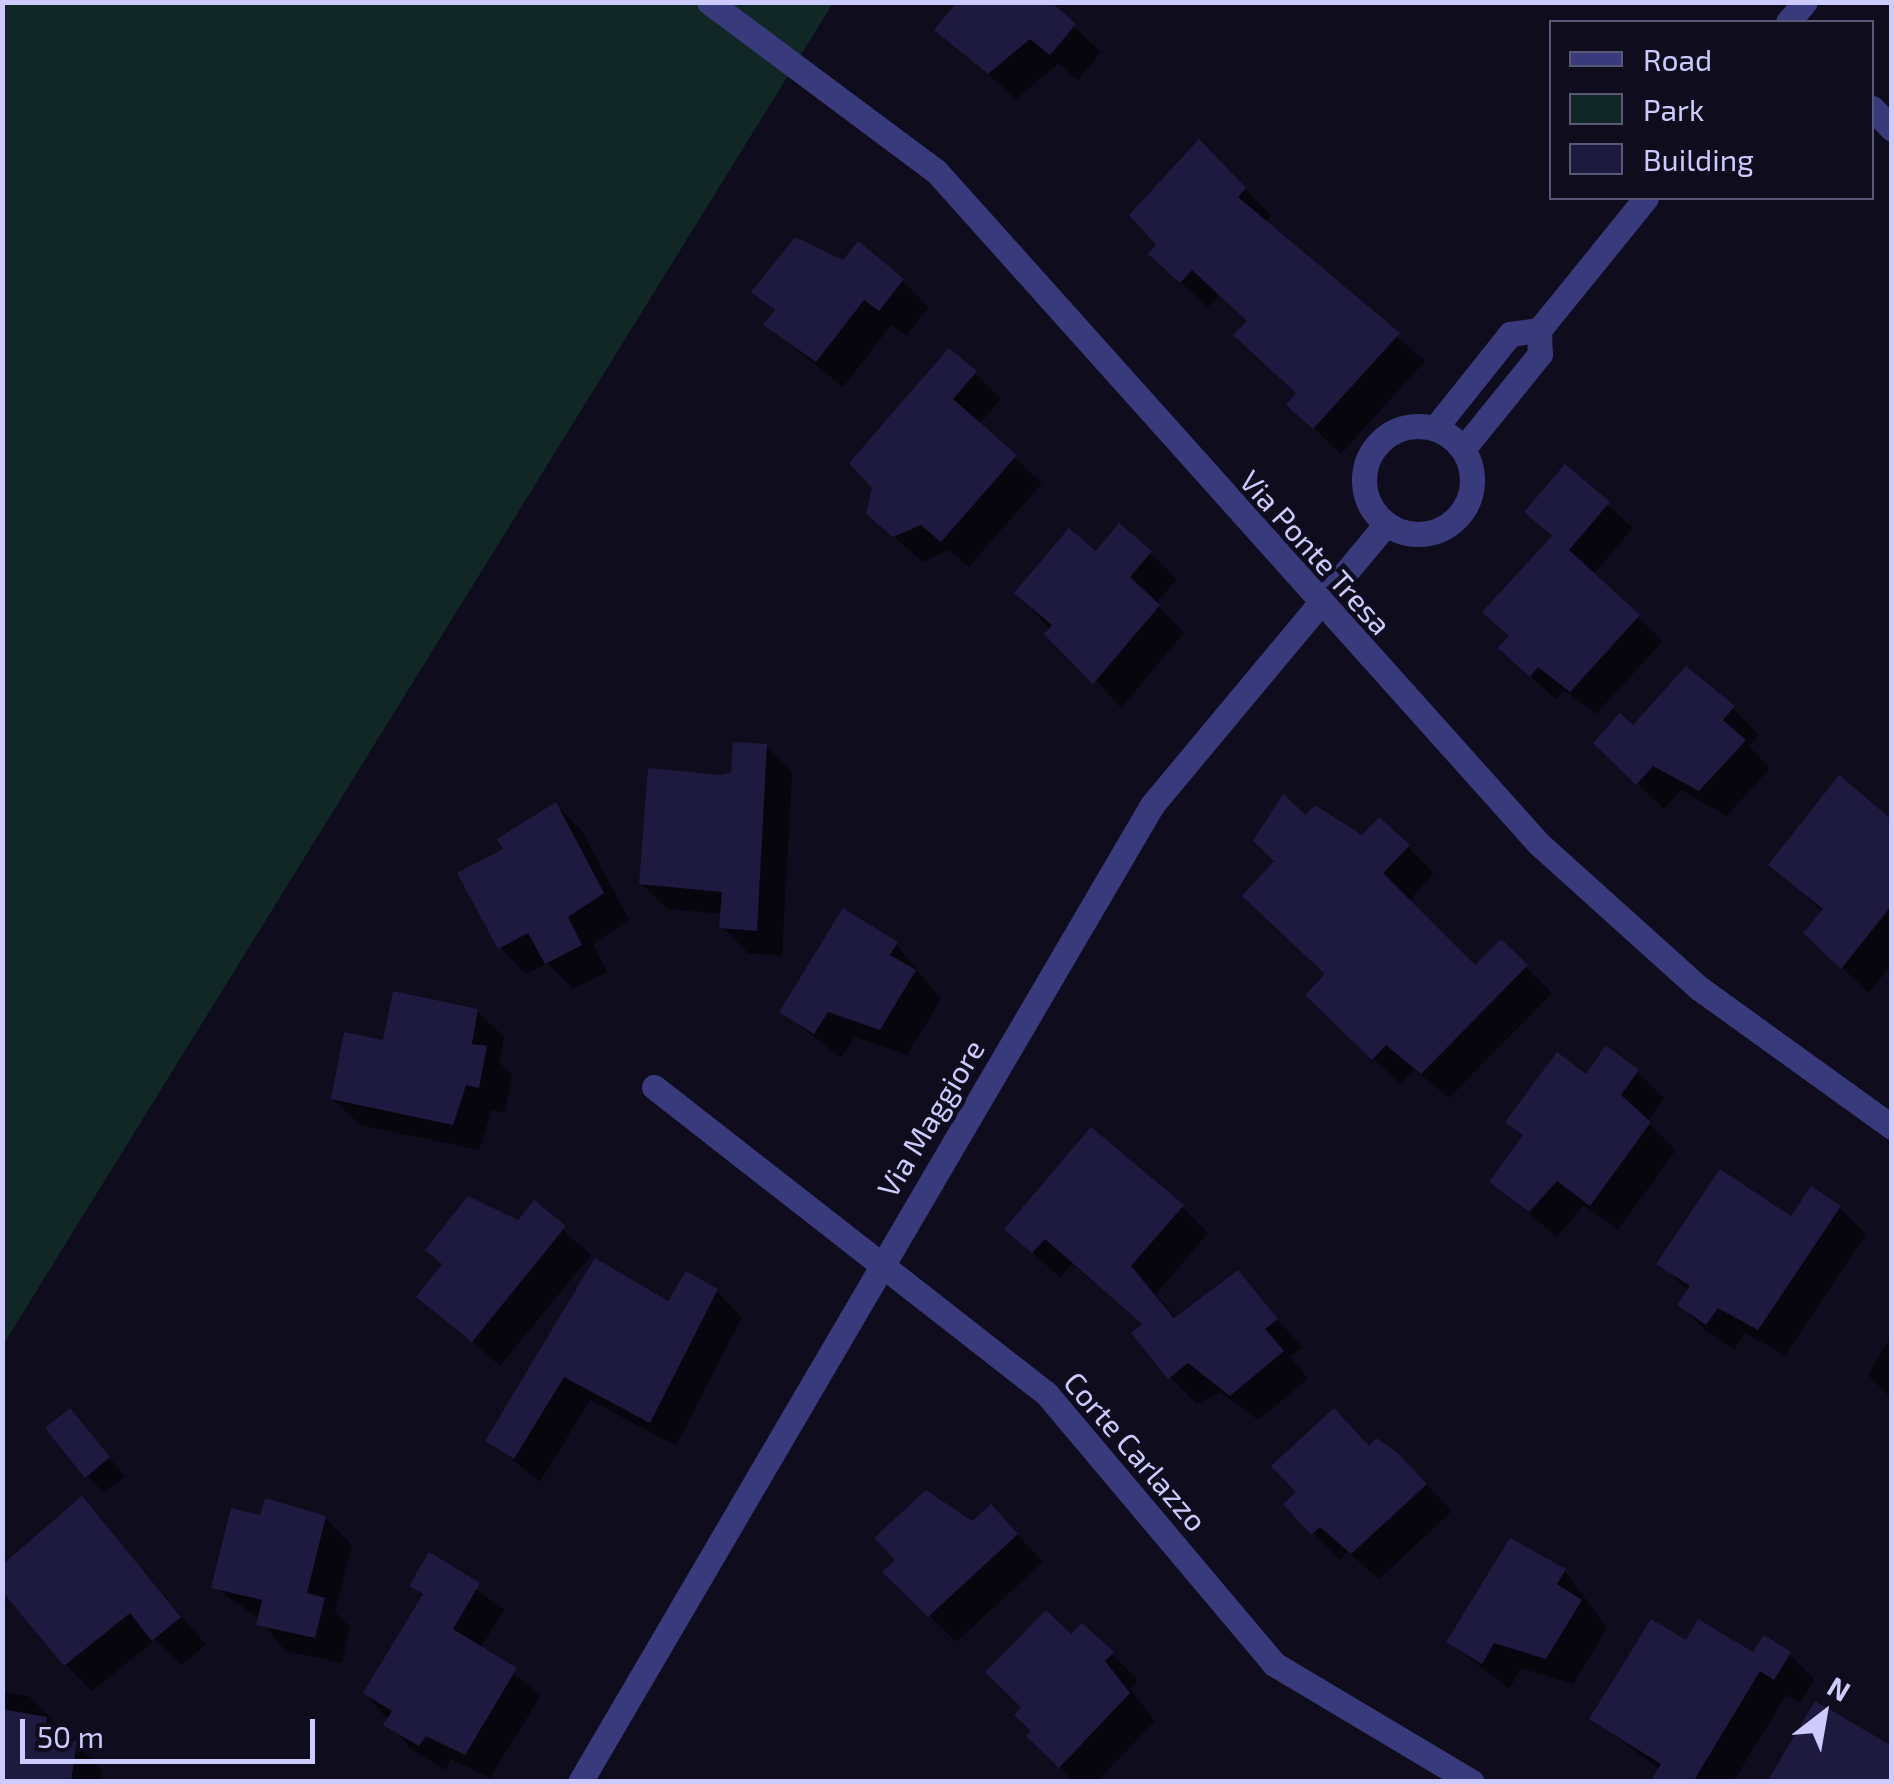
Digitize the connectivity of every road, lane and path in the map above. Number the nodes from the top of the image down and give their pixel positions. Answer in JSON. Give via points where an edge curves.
{"nodes":[{"id":1,"x":710,"y":2,"type":"edge"},
{"id":2,"x":1874,"y":110,"type":"edge"},
{"id":3,"x":1892,"y":129,"type":"edge"},
{"id":4,"x":1644,"y":200,"type":"edge"},
{"id":5,"x":1539,"y":330,"type":"junction"},
{"id":6,"x":1435,"y":428,"type":"junction"},
{"id":7,"x":1462,"y":449,"type":"junction"},
{"id":8,"x":1386,"y":524,"type":"junction"},
{"id":9,"x":1322,"y":610,"type":"junction"},
{"id":10,"x":654,"y":1087,"type":"dead end"},
{"id":11,"x":1892,"y":1128,"type":"edge"},
{"id":12,"x":878,"y":1270,"type":"junction"},
{"id":13,"x":580,"y":1782,"type":"edge"},
{"id":14,"x":1472,"y":1782,"type":"edge"}],
"edges":[{"from":1,"to":9,"type":"street","name":"Via Ponte Tresa","via":[[936,172]]},
{"from":2,"to":3,"type":"street"},
{"from":4,"to":5,"type":"street"},
{"from":5,"to":6,"type":"street","via":[[1510,334]]},
{"from":5,"to":7,"type":"street","via":[[1540,354]]},
{"from":6,"to":7,"type":"street"},
{"from":6,"to":8,"type":"street","via":[[1402,428],[1366,463],[1366,497]]},
{"from":7,"to":8,"type":"street","via":[[1472,481],[1450,524],[1418,534]]},
{"from":8,"to":9,"type":"street","name":"Via Maggiore"},
{"from":9,"to":11,"type":"street","name":"Via Ponte Tresa","via":[[1539,844],[1648,945]]},
{"from":9,"to":12,"type":"street","name":"Via Maggiore","via":[[1259,668],[1152,805]]},
{"from":10,"to":12,"type":"street","name":"Corte Carlazzo"},
{"from":12,"to":13,"type":"street","name":"Via Maggiore"},
{"from":12,"to":14,"type":"street","name":"Corte Carlazzo","via":[[1046,1393],[1274,1664]]}]}
